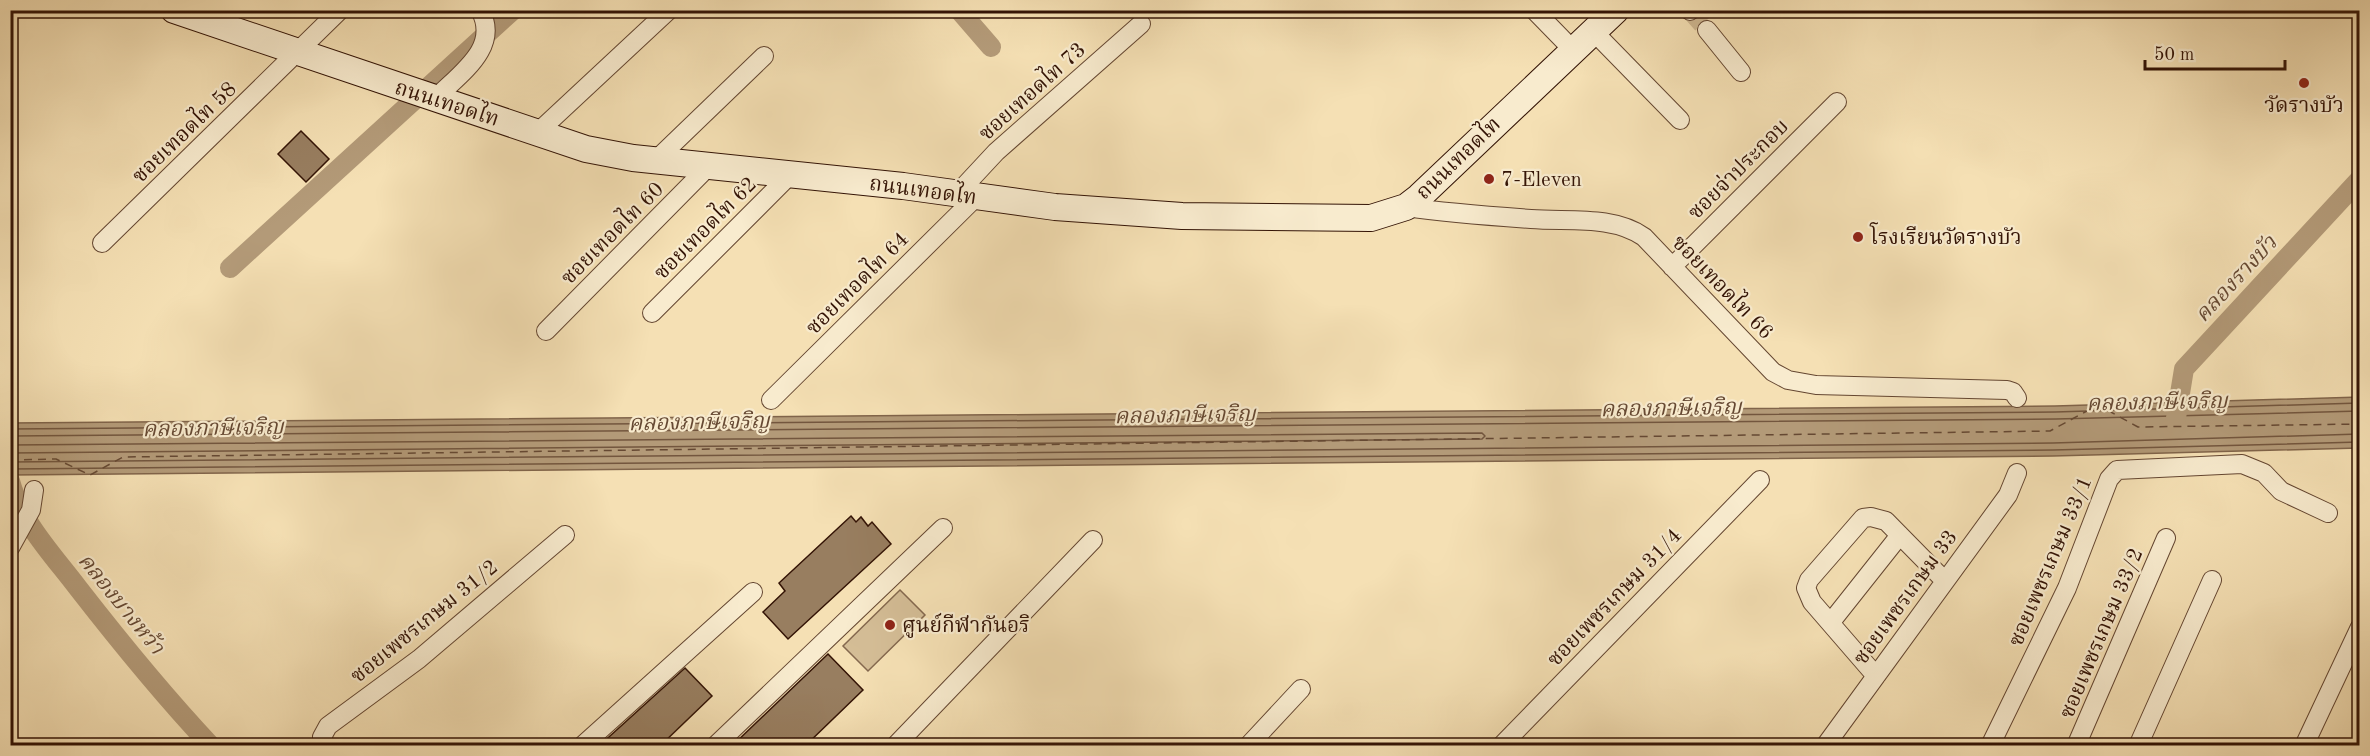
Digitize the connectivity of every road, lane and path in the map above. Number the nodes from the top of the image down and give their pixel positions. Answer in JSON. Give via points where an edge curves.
{"nodes":[{"id":1,"x":174,"y":10,"type":"edge"},
{"id":2,"x":340,"y":10,"type":"edge"},
{"id":3,"x":480,"y":10,"type":"edge"},
{"id":4,"x":669,"y":10,"type":"edge"},
{"id":5,"x":1534,"y":10,"type":"edge"},
{"id":6,"x":1616,"y":10,"type":"edge"},
{"id":7,"x":1141,"y":24,"type":"dead end"},
{"id":8,"x":1707,"y":30,"type":"tunnel mouth"},
{"id":9,"x":1593,"y":32,"type":"junction"},
{"id":10,"x":1573,"y":50,"type":"junction"},
{"id":11,"x":297,"y":53,"type":"junction"},
{"id":12,"x":764,"y":56,"type":"dead end"},
{"id":13,"x":1741,"y":72,"type":"dead end"},
{"id":14,"x":434,"y":99,"type":"junction"},
{"id":15,"x":1837,"y":102,"type":"dead end"},
{"id":16,"x":1680,"y":120,"type":"dead end"},
{"id":17,"x":537,"y":133,"type":"junction"},
{"id":18,"x":656,"y":160,"type":"junction"},
{"id":19,"x":709,"y":166,"type":"junction"},
{"id":20,"x":790,"y":174,"type":"junction"},
{"id":21,"x":966,"y":196,"type":"junction"},
{"id":22,"x":1406,"y":207,"type":"junction"},
{"id":23,"x":102,"y":243,"type":"dead end"},
{"id":24,"x":1672,"y":267,"type":"junction"},
{"id":25,"x":652,"y":313,"type":"dead end"},
{"id":26,"x":546,"y":331,"type":"dead end"},
{"id":27,"x":2012,"y":394,"type":"dead end"},
{"id":28,"x":771,"y":400,"type":"dead end"},
{"id":29,"x":2017,"y":473,"type":"dead end"},
{"id":30,"x":1760,"y":480,"type":"dead end"},
{"id":31,"x":34,"y":490,"type":"dead end"},
{"id":32,"x":2328,"y":513,"type":"dead end"},
{"id":33,"x":943,"y":528,"type":"dead end"},
{"id":34,"x":565,"y":535,"type":"dead end"},
{"id":35,"x":1900,"y":535,"type":"junction"},
{"id":36,"x":2166,"y":538,"type":"dead end"},
{"id":37,"x":16,"y":540,"type":"edge"},
{"id":38,"x":1093,"y":540,"type":"dead end"},
{"id":39,"x":2212,"y":580,"type":"dead end"},
{"id":40,"x":1945,"y":581,"type":"junction"},
{"id":41,"x":753,"y":592,"type":"dead end"},
{"id":42,"x":1831,"y":622,"type":"junction"},
{"id":43,"x":2360,"y":627,"type":"edge"},
{"id":44,"x":1876,"y":676,"type":"junction"},
{"id":45,"x":1301,"y":689,"type":"dead end"},
{"id":46,"x":326,"y":746,"type":"edge"},
{"id":47,"x":582,"y":746,"type":"edge"},
{"id":48,"x":715,"y":746,"type":"edge"},
{"id":49,"x":895,"y":746,"type":"edge"},
{"id":50,"x":1248,"y":746,"type":"edge"},
{"id":51,"x":1501,"y":746,"type":"edge"},
{"id":52,"x":1825,"y":746,"type":"edge"},
{"id":53,"x":1990,"y":746,"type":"edge"},
{"id":54,"x":2076,"y":746,"type":"edge"},
{"id":55,"x":2138,"y":746,"type":"edge"},
{"id":56,"x":2304,"y":746,"type":"edge"}],
"edges":[{"from":1,"to":11,"type":"main road","name":"ถนนเทอดไท"},
{"from":2,"to":11,"type":"street","name":"ซอยเทอดไท 58"},
{"from":3,"to":14,"type":"street","via":[[487,31],[486,44]]},
{"from":4,"to":17,"type":"street"},
{"from":5,"to":10,"type":"street"},
{"from":6,"to":9,"type":"main road","name":"ถนนเทอดไท"},
{"from":7,"to":21,"type":"street","name":"ซอยเทอดไท 73","via":[[996,152]]},
{"from":8,"to":13,"type":"street"},
{"from":9,"to":10,"type":"main road","name":"ถนนเทอดไท"},
{"from":9,"to":16,"type":"street"},
{"from":10,"to":22,"type":"main road","name":"ถนนเทอดไท"},
{"from":11,"to":14,"type":"main road","name":"ถนนเทอดไท"},
{"from":11,"to":23,"type":"street","name":"ซอยเทอดไท 58"},
{"from":12,"to":18,"type":"street"},
{"from":14,"to":17,"type":"main road","name":"ถนนเทอดไท"},
{"from":15,"to":24,"type":"street","name":"ซอยจ่าประกอบ"},
{"from":17,"to":18,"type":"main road","name":"ถนนเทอดไท","via":[[586,149]]},
{"from":18,"to":19,"type":"main road","name":"ถนนเทอดไท"},
{"from":19,"to":20,"type":"main road","name":"ถนนเทอดไท"},
{"from":19,"to":26,"type":"street","name":"ซอยเทอดไท 60"},
{"from":20,"to":21,"type":"main road","name":"ถนนเทอดไท"},
{"from":20,"to":25,"type":"street","name":"ซอยเทอดไท 62"},
{"from":21,"to":22,"type":"main road","name":"ถนนเทอดไท","via":[[1129,212],[1272,218],[1371,218]]},
{"from":21,"to":28,"type":"street","name":"ซอยเทอดไท 64"},
{"from":22,"to":24,"type":"street","name":"ซอยเทอดไท 66","via":[[1620,225],[1644,237]]},
{"from":24,"to":27,"type":"street","name":"ซอยเทอดไท 66","via":[[1773,372],[1788,380],[1816,385]]},
{"from":29,"to":40,"type":"street","name":"ซอยเพชรเกษม 33","via":[[2008,495]]},
{"from":30,"to":51,"type":"street","name":"ซอยเพชรเกษม 31/4"},
{"from":31,"to":37,"type":"street","via":[[31,510]]},
{"from":32,"to":53,"type":"street","name":"ซอยเพชรเกษม 33/1","via":[[2281,491],[2264,473],[2242,464],[2117,470],[2109,479],[2067,588]]},
{"from":33,"to":48,"type":"street"},
{"from":34,"to":46,"type":"street","name":"ซอยเพชรเกษม 31/2","via":[[419,659],[328,726],[322,737]]},
{"from":35,"to":40,"type":"street"},
{"from":35,"to":42,"type":"street"},
{"from":35,"to":42,"type":"street","via":[[1880,518],[1863,518],[1809,580],[1807,595]]},
{"from":36,"to":54,"type":"street","name":"ซอยเพชรเกษม 33/2"},
{"from":38,"to":49,"type":"street"},
{"from":39,"to":55,"type":"street"},
{"from":40,"to":44,"type":"street","name":"ซอยเพชรเกษม 33"},
{"from":41,"to":47,"type":"street"},
{"from":42,"to":44,"type":"street"},
{"from":43,"to":56,"type":"street"},
{"from":44,"to":52,"type":"street","name":"ซอยเพชรเกษม 33"},
{"from":45,"to":50,"type":"street"}]}
